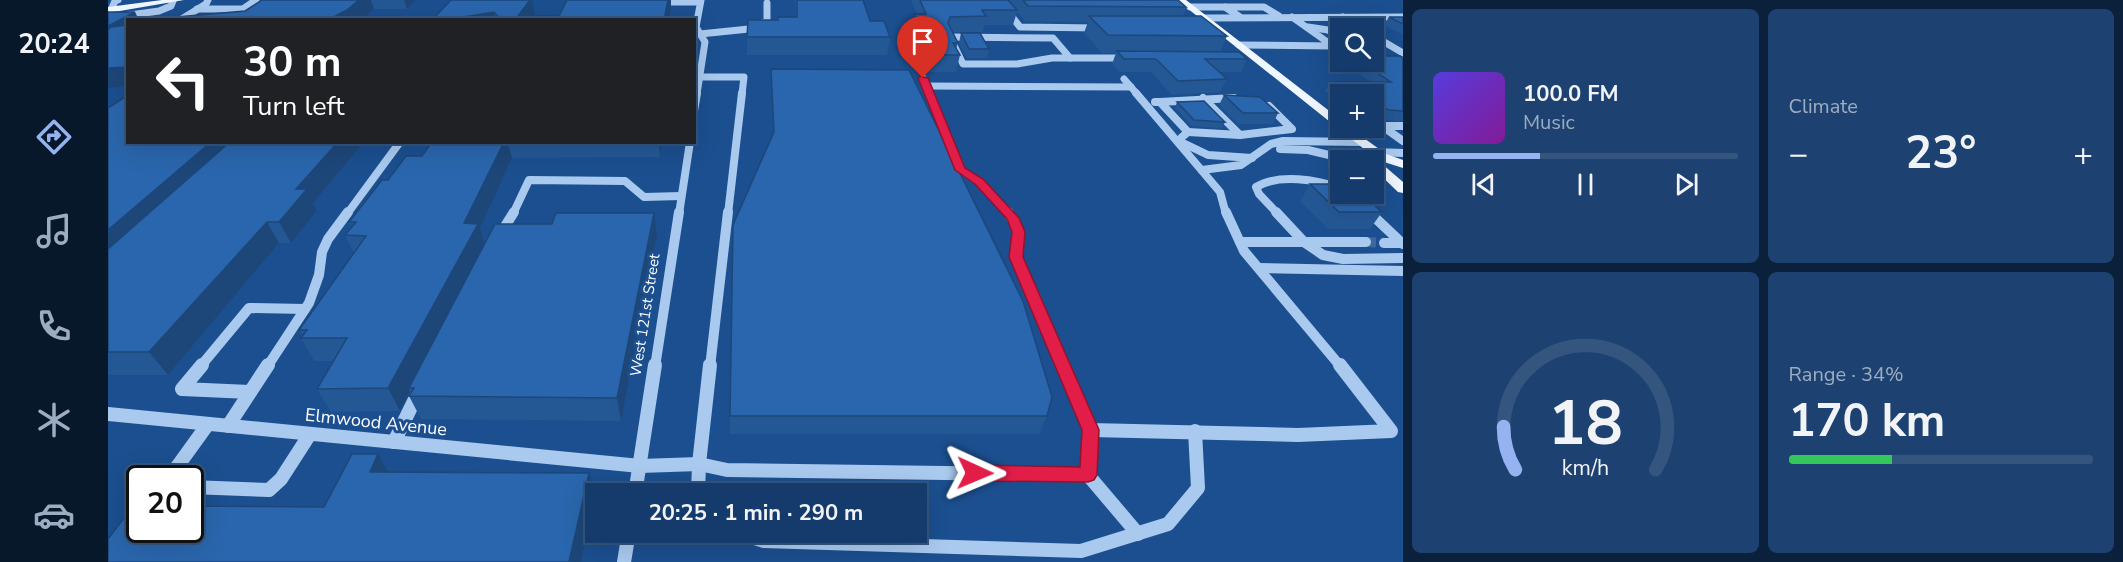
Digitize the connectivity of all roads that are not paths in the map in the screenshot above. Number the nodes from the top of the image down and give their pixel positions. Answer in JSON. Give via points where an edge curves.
{"nodes":[{"id":1,"x":208,"y":0,"type":"edge"},
{"id":2,"x":256,"y":0,"type":"edge"},
{"id":3,"x":999,"y":0,"type":"edge"},
{"id":4,"x":1181,"y":0,"type":"edge"},
{"id":5,"x":1256,"y":0,"type":"edge"},
{"id":6,"x":114,"y":1,"type":"edge"},
{"id":7,"x":176,"y":1,"type":"edge"},
{"id":8,"x":667,"y":1,"type":"edge"},
{"id":9,"x":700,"y":1,"type":"edge"},
{"id":10,"x":656,"y":2,"type":"edge"},
{"id":11,"x":767,"y":3,"type":"dead end"},
{"id":12,"x":1190,"y":7,"type":"junction"},
{"id":13,"x":1225,"y":7,"type":"junction"},
{"id":14,"x":1264,"y":7,"type":"junction"},
{"id":15,"x":197,"y":9,"type":"junction"},
{"id":16,"x":109,"y":13,"type":"edge"},
{"id":17,"x":1240,"y":17,"type":"junction"},
{"id":18,"x":1280,"y":17,"type":"junction"},
{"id":19,"x":1291,"y":17,"type":"junction"},
{"id":20,"x":1343,"y":17,"type":"joint"},
{"id":21,"x":1403,"y":17,"type":"edge"},
{"id":22,"x":183,"y":18,"type":"edge"},
{"id":23,"x":1204,"y":18,"type":"junction"},
{"id":24,"x":1304,"y":26,"type":"junction"},
{"id":25,"x":1111,"y":28,"type":"edge"},
{"id":26,"x":1200,"y":28,"type":"edge"},
{"id":27,"x":1217,"y":28,"type":"junction"},
{"id":28,"x":1330,"y":31,"type":"edge"},
{"id":29,"x":700,"y":34,"type":"junction"},
{"id":30,"x":1384,"y":42,"type":"edge"},
{"id":31,"x":1330,"y":43,"type":"edge"},
{"id":32,"x":1239,"y":45,"type":"junction"},
{"id":33,"x":1330,"y":45,"type":"edge"},
{"id":34,"x":1403,"y":53,"type":"edge"},
{"id":35,"x":1070,"y":58,"type":"junction"},
{"id":36,"x":1136,"y":58,"type":"edge"},
{"id":37,"x":1239,"y":60,"type":"edge"},
{"id":38,"x":1258,"y":60,"type":"junction"},
{"id":39,"x":700,"y":76,"type":"junction"},
{"id":40,"x":1124,"y":79,"type":"dead end"},
{"id":41,"x":1131,"y":87,"type":"junction"},
{"id":42,"x":1242,"y":98,"type":"edge"},
{"id":43,"x":696,"y":99,"type":"edge"},
{"id":44,"x":1203,"y":99,"type":"junction"},
{"id":45,"x":1259,"y":99,"type":"edge"},
{"id":46,"x":1143,"y":102,"type":"junction"},
{"id":47,"x":1160,"y":102,"type":"junction"},
{"id":48,"x":1167,"y":109,"type":"junction"},
{"id":49,"x":1179,"y":109,"type":"edge"},
{"id":50,"x":1330,"y":115,"type":"edge"},
{"id":51,"x":1173,"y":116,"type":"junction"},
{"id":52,"x":1187,"y":117,"type":"edge"},
{"id":53,"x":1384,"y":124,"type":"edge"},
{"id":54,"x":1181,"y":125,"type":"junction"},
{"id":55,"x":1194,"y":125,"type":"edge"},
{"id":56,"x":1403,"y":126,"type":"edge"},
{"id":57,"x":1384,"y":128,"type":"edge"},
{"id":58,"x":1188,"y":132,"type":"junction"},
{"id":59,"x":1240,"y":135,"type":"junction"},
{"id":60,"x":1358,"y":138,"type":"edge"},
{"id":61,"x":1401,"y":138,"type":"edge"},
{"id":62,"x":1177,"y":141,"type":"junction"},
{"id":63,"x":1363,"y":142,"type":"junction"},
{"id":64,"x":399,"y":144,"type":"edge"},
{"id":65,"x":690,"y":144,"type":"edge"},
{"id":66,"x":1369,"y":150,"type":"edge"},
{"id":67,"x":1262,"y":151,"type":"junction"},
{"id":68,"x":1403,"y":153,"type":"edge"},
{"id":69,"x":1330,"y":155,"type":"edge"},
{"id":70,"x":1252,"y":158,"type":"junction"},
{"id":71,"x":1384,"y":160,"type":"edge"},
{"id":72,"x":1384,"y":163,"type":"edge"},
{"id":73,"x":1403,"y":164,"type":"edge"},
{"id":74,"x":1384,"y":169,"type":"edge"},
{"id":75,"x":1203,"y":170,"type":"junction"},
{"id":76,"x":1330,"y":185,"type":"edge"},
{"id":77,"x":1403,"y":189,"type":"edge"},
{"id":78,"x":681,"y":196,"type":"junction"},
{"id":79,"x":1361,"y":204,"type":"edge"},
{"id":80,"x":496,"y":242,"type":"edge"},
{"id":81,"x":1240,"y":242,"type":"junction"},
{"id":82,"x":1304,"y":242,"type":"junction"},
{"id":83,"x":1366,"y":242,"type":"tunnel mouth"},
{"id":84,"x":1384,"y":243,"type":"tunnel mouth"},
{"id":85,"x":1402,"y":243,"type":"edge"},
{"id":86,"x":1403,"y":258,"type":"edge"},
{"id":87,"x":1259,"y":268,"type":"junction"},
{"id":88,"x":1403,"y":271,"type":"edge"},
{"id":89,"x":305,"y":309,"type":"junction"},
{"id":90,"x":424,"y":383,"type":"edge"},
{"id":91,"x":250,"y":392,"type":"junction"},
{"id":92,"x":108,"y":414,"type":"edge"},
{"id":93,"x":208,"y":424,"type":"junction"},
{"id":94,"x":228,"y":426,"type":"junction"},
{"id":95,"x":1091,"y":430,"type":"junction"},
{"id":96,"x":1195,"y":431,"type":"junction"},
{"id":97,"x":1397,"y":431,"type":"edge"},
{"id":98,"x":310,"y":434,"type":"junction"},
{"id":99,"x":394,"y":442,"type":"junction"},
{"id":100,"x":699,"y":464,"type":"junction"},
{"id":101,"x":178,"y":465,"type":"edge"},
{"id":102,"x":640,"y":466,"type":"junction"},
{"id":103,"x":1088,"y":475,"type":"junction"},
{"id":104,"x":637,"y":483,"type":"edge"},
{"id":105,"x":698,"y":483,"type":"edge"},
{"id":106,"x":204,"y":488,"type":"edge"},
{"id":107,"x":1138,"y":534,"type":"junction"},
{"id":108,"x":627,"y":543,"type":"edge"},
{"id":109,"x":827,"y":543,"type":"edge"},
{"id":110,"x":624,"y":562,"type":"edge"}],
"edges":[{"from":1,"to":15,"type":"street"},
{"from":2,"to":15,"type":"street","via":[[243,9]]},
{"from":3,"to":25,"type":"street","via":[[1020,27]]},
{"from":4,"to":12,"type":"main road"},
{"from":5,"to":14,"type":"street"},
{"from":6,"to":16,"type":"street"},
{"from":7,"to":16,"type":"main road"},
{"from":8,"to":9,"type":"street"},
{"from":8,"to":10,"type":"street"},
{"from":9,"to":29,"type":"street","via":[[696,27]]},
{"from":11,"to":29,"type":"street","via":[[767,21],[748,29]]},
{"from":12,"to":13,"type":"street"},
{"from":12,"to":23,"type":"main road"},
{"from":13,"to":14,"type":"street"},
{"from":13,"to":17,"type":"street"},
{"from":14,"to":18,"type":"street"},
{"from":15,"to":22,"type":"street"},
{"from":17,"to":18,"type":"street"},
{"from":17,"to":23,"type":"street"},
{"from":18,"to":19,"type":"street"},
{"from":19,"to":20,"type":"street"},
{"from":19,"to":24,"type":"street"},
{"from":20,"to":21,"type":"street"},
{"from":23,"to":27,"type":"main road"},
{"from":24,"to":28,"type":"street"},
{"from":24,"to":31,"type":"street"},
{"from":26,"to":27,"type":"street"},
{"from":27,"to":32,"type":"main road"},
{"from":29,"to":39,"type":"street","via":[[705,42]]},
{"from":30,"to":34,"type":"street"},
{"from":32,"to":33,"type":"street"},
{"from":32,"to":38,"type":"main road"},
{"from":35,"to":35,"type":"street","via":[[1017,64],[963,64],[950,37],[1053,38]]},
{"from":35,"to":36,"type":"street"},
{"from":37,"to":38,"type":"street"},
{"from":38,"to":50,"type":"main road"},
{"from":39,"to":43,"type":"street"},
{"from":39,"to":100,"type":"street","via":[[744,77]]},
{"from":40,"to":41,"type":"street"},
{"from":41,"to":46,"type":"street"},
{"from":41,"to":95,"type":"street","via":[[925,82],[961,170],[979,182],[1013,218],[1019,232],[1016,257]]},
{"from":42,"to":44,"type":"street"},
{"from":44,"to":47,"type":"street"},
{"from":44,"to":59,"type":"street"},
{"from":45,"to":59,"type":"street","via":[[1292,129]]},
{"from":46,"to":47,"type":"street"},
{"from":46,"to":62,"type":"street"},
{"from":47,"to":48,"type":"street"},
{"from":48,"to":49,"type":"street"},
{"from":48,"to":51,"type":"street"},
{"from":51,"to":52,"type":"street"},
{"from":51,"to":54,"type":"street"},
{"from":53,"to":56,"type":"street"},
{"from":54,"to":55,"type":"street"},
{"from":54,"to":58,"type":"street"},
{"from":57,"to":61,"type":"street"},
{"from":58,"to":59,"type":"street"},
{"from":58,"to":62,"type":"street"},
{"from":60,"to":63,"type":"main road"},
{"from":62,"to":70,"type":"street","via":[[1208,155]]},
{"from":62,"to":75,"type":"street"},
{"from":63,"to":66,"type":"main road"},
{"from":63,"to":67,"type":"street","via":[[1283,141]]},
{"from":64,"to":89,"type":"street","via":[[328,239],[316,287]]},
{"from":65,"to":78,"type":"street","name":"West 121st Street"},
{"from":67,"to":69,"type":"street","via":[[1287,148]]},
{"from":67,"to":70,"type":"street"},
{"from":68,"to":71,"type":"street"},
{"from":70,"to":75,"type":"street","via":[[1234,166]]},
{"from":72,"to":73,"type":"main road"},
{"from":74,"to":77,"type":"main road"},
{"from":75,"to":81,"type":"street","via":[[1220,192],[1229,224]]},
{"from":76,"to":82,"type":"street","via":[[1268,181],[1256,188]]},
{"from":78,"to":80,"type":"street","via":[[644,197],[624,181],[530,180]]},
{"from":78,"to":102,"type":"street","name":"West 121st Street"},
{"from":79,"to":85,"type":"street"},
{"from":81,"to":82,"type":"street"},
{"from":81,"to":87,"type":"street"},
{"from":82,"to":83,"type":"street"},
{"from":82,"to":86,"type":"street","via":[[1323,255],[1343,259]]},
{"from":84,"to":85,"type":"street"},
{"from":87,"to":88,"type":"street"},
{"from":87,"to":97,"type":"street"},
{"from":89,"to":91,"type":"street"},
{"from":89,"to":91,"type":"street","via":[[249,308],[182,389]]},
{"from":90,"to":99,"type":"street"},
{"from":91,"to":94,"type":"street"},
{"from":92,"to":93,"type":"street","name":"Elmwood Avenue"},
{"from":93,"to":94,"type":"street","name":"Elmwood Avenue"},
{"from":93,"to":101,"type":"street"},
{"from":94,"to":98,"type":"street","name":"Elmwood Avenue"},
{"from":95,"to":96,"type":"street"},
{"from":95,"to":103,"type":"street"},
{"from":96,"to":97,"type":"street","via":[[1298,435]]},
{"from":96,"to":107,"type":"street","via":[[1198,488],[1168,524]]},
{"from":98,"to":99,"type":"street","name":"Elmwood Avenue"},
{"from":98,"to":106,"type":"street","via":[[281,479],[269,490]]},
{"from":99,"to":102,"type":"street","name":"Elmwood Avenue"},
{"from":100,"to":102,"type":"street","name":"Elmwood Avenue"},
{"from":100,"to":103,"type":"street","name":"Elmwood Avenue","via":[[727,470]]},
{"from":100,"to":105,"type":"street"},
{"from":102,"to":104,"type":"street","name":"West 121st Street"},
{"from":103,"to":107,"type":"street"},
{"from":107,"to":109,"type":"street","via":[[1081,551]]},
{"from":108,"to":110,"type":"street"}]}
